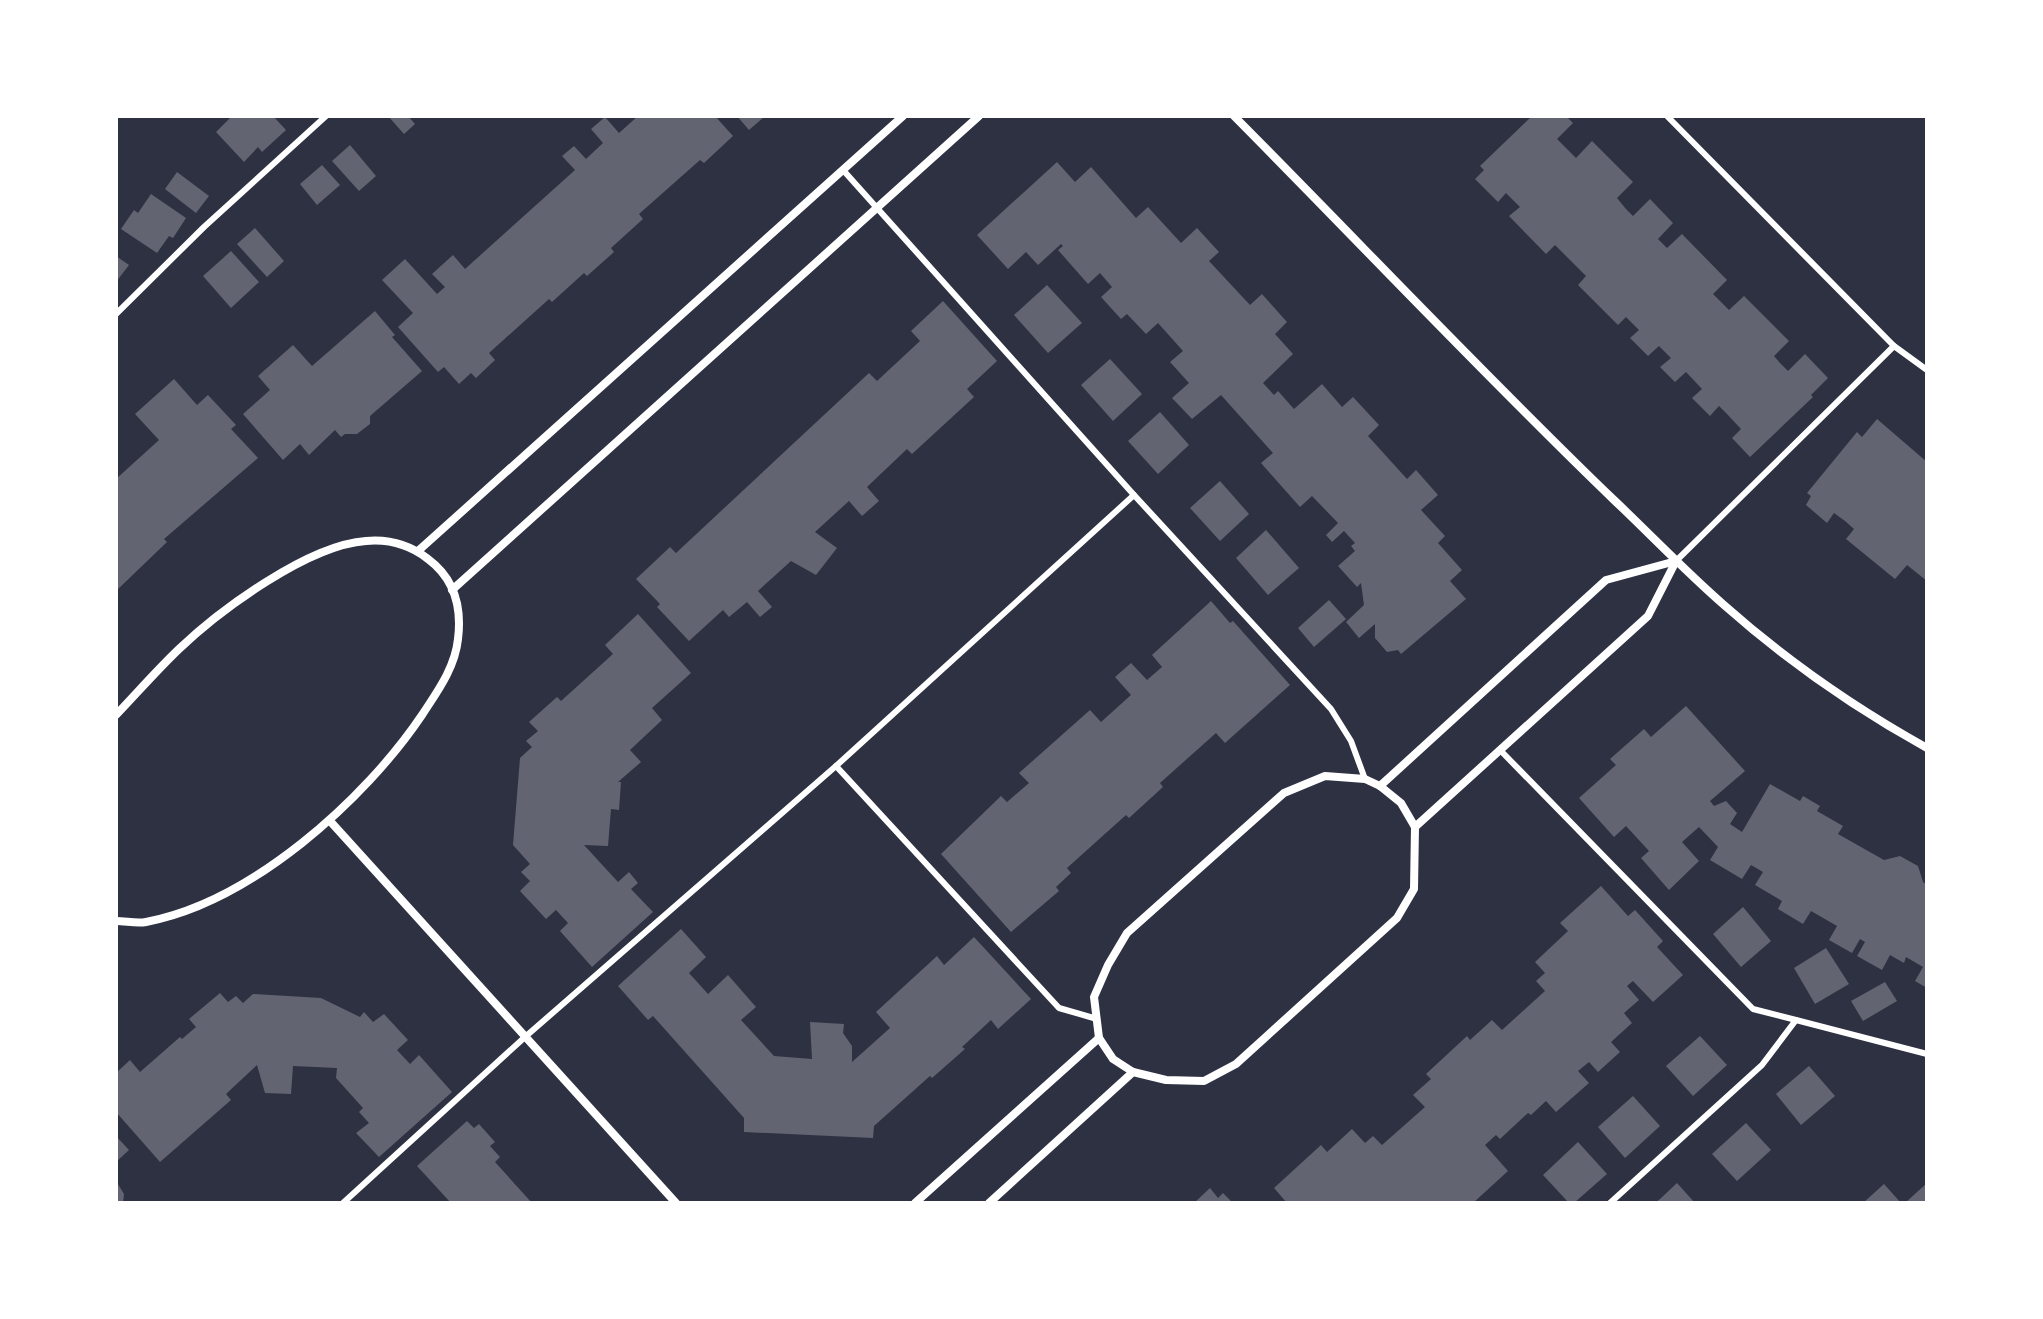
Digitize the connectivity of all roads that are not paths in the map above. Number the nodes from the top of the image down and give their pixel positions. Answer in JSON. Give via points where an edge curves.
{"nodes":[{"id":1,"x":326,"y":116,"type":"edge"},
{"id":2,"x":903,"y":116,"type":"edge"},
{"id":3,"x":979,"y":116,"type":"edge"},
{"id":4,"x":1234,"y":116,"type":"edge"},
{"id":5,"x":1667,"y":116,"type":"edge"},
{"id":6,"x":843,"y":170,"type":"junction"},
{"id":7,"x":877,"y":208,"type":"junction"},
{"id":8,"x":116,"y":314,"type":"edge"},
{"id":9,"x":1894,"y":346,"type":"junction"},
{"id":10,"x":1927,"y":370,"type":"edge"},
{"id":11,"x":1134,"y":495,"type":"junction"},
{"id":12,"x":418,"y":551,"type":"junction"},
{"id":13,"x":1676,"y":561,"type":"junction"},
{"id":14,"x":452,"y":590,"type":"junction"},
{"id":15,"x":116,"y":715,"type":"edge"},
{"id":16,"x":1927,"y":748,"type":"edge"},
{"id":17,"x":1501,"y":751,"type":"junction"},
{"id":18,"x":836,"y":766,"type":"junction"},
{"id":19,"x":1365,"y":779,"type":"junction"},
{"id":20,"x":1380,"y":786,"type":"junction"},
{"id":21,"x":330,"y":821,"type":"junction"},
{"id":22,"x":1415,"y":827,"type":"junction"},
{"id":23,"x":116,"y":921,"type":"edge"},
{"id":24,"x":1097,"y":1019,"type":"junction"},
{"id":25,"x":1796,"y":1020,"type":"junction"},
{"id":26,"x":525,"y":1037,"type":"junction"},
{"id":27,"x":1099,"y":1038,"type":"junction"},
{"id":28,"x":1927,"y":1054,"type":"edge"},
{"id":29,"x":1133,"y":1072,"type":"junction"},
{"id":30,"x":343,"y":1203,"type":"edge"},
{"id":31,"x":676,"y":1203,"type":"edge"},
{"id":32,"x":915,"y":1203,"type":"edge"},
{"id":33,"x":989,"y":1203,"type":"edge"},
{"id":34,"x":1610,"y":1203,"type":"edge"}],
"edges":[{"from":1,"to":8,"type":"lane"},
{"from":2,"to":6,"type":"street"},
{"from":3,"to":7,"type":"street"},
{"from":4,"to":13,"type":"street","via":[[1422,311]]},
{"from":5,"to":9,"type":"lane"},
{"from":6,"to":7,"type":"lane"},
{"from":6,"to":12,"type":"street"},
{"from":7,"to":11,"type":"lane"},
{"from":7,"to":14,"type":"street"},
{"from":9,"to":10,"type":"lane"},
{"from":9,"to":13,"type":"lane"},
{"from":11,"to":18,"type":"lane"},
{"from":11,"to":19,"type":"lane","via":[[1331,709],[1351,741]]},
{"from":12,"to":14,"type":"street","via":[[440,568]]},
{"from":12,"to":15,"type":"street","via":[[365,540],[321,552],[256,587],[180,648]]},
{"from":13,"to":16,"type":"street","via":[[1808,672]]},
{"from":13,"to":17,"type":"street","via":[[1648,616]]},
{"from":13,"to":20,"type":"street","via":[[1606,580]]},
{"from":14,"to":21,"type":"street","via":[[460,606],[458,643],[446,679],[400,747]]},
{"from":17,"to":22,"type":"street"},
{"from":17,"to":25,"type":"lane","via":[[1753,1009]]},
{"from":18,"to":24,"type":"lane","via":[[1059,1008]]},
{"from":18,"to":26,"type":"lane"},
{"from":19,"to":20,"type":"street"},
{"from":19,"to":24,"type":"street","via":[[1325,776],[1284,793],[1127,933],[1094,997]]},
{"from":20,"to":22,"type":"street","via":[[1401,803]]},
{"from":21,"to":23,"type":"street","via":[[250,880],[181,913],[143,923]]},
{"from":21,"to":26,"type":"street"},
{"from":22,"to":29,"type":"street","via":[[1414,889],[1397,918],[1236,1064],[1204,1081]]},
{"from":24,"to":27,"type":"street"},
{"from":25,"to":28,"type":"lane"},
{"from":25,"to":34,"type":"lane","via":[[1762,1065]]},
{"from":26,"to":30,"type":"lane"},
{"from":26,"to":31,"type":"street"},
{"from":27,"to":29,"type":"street","via":[[1113,1059]]},
{"from":27,"to":32,"type":"street"},
{"from":29,"to":33,"type":"street"}]}
